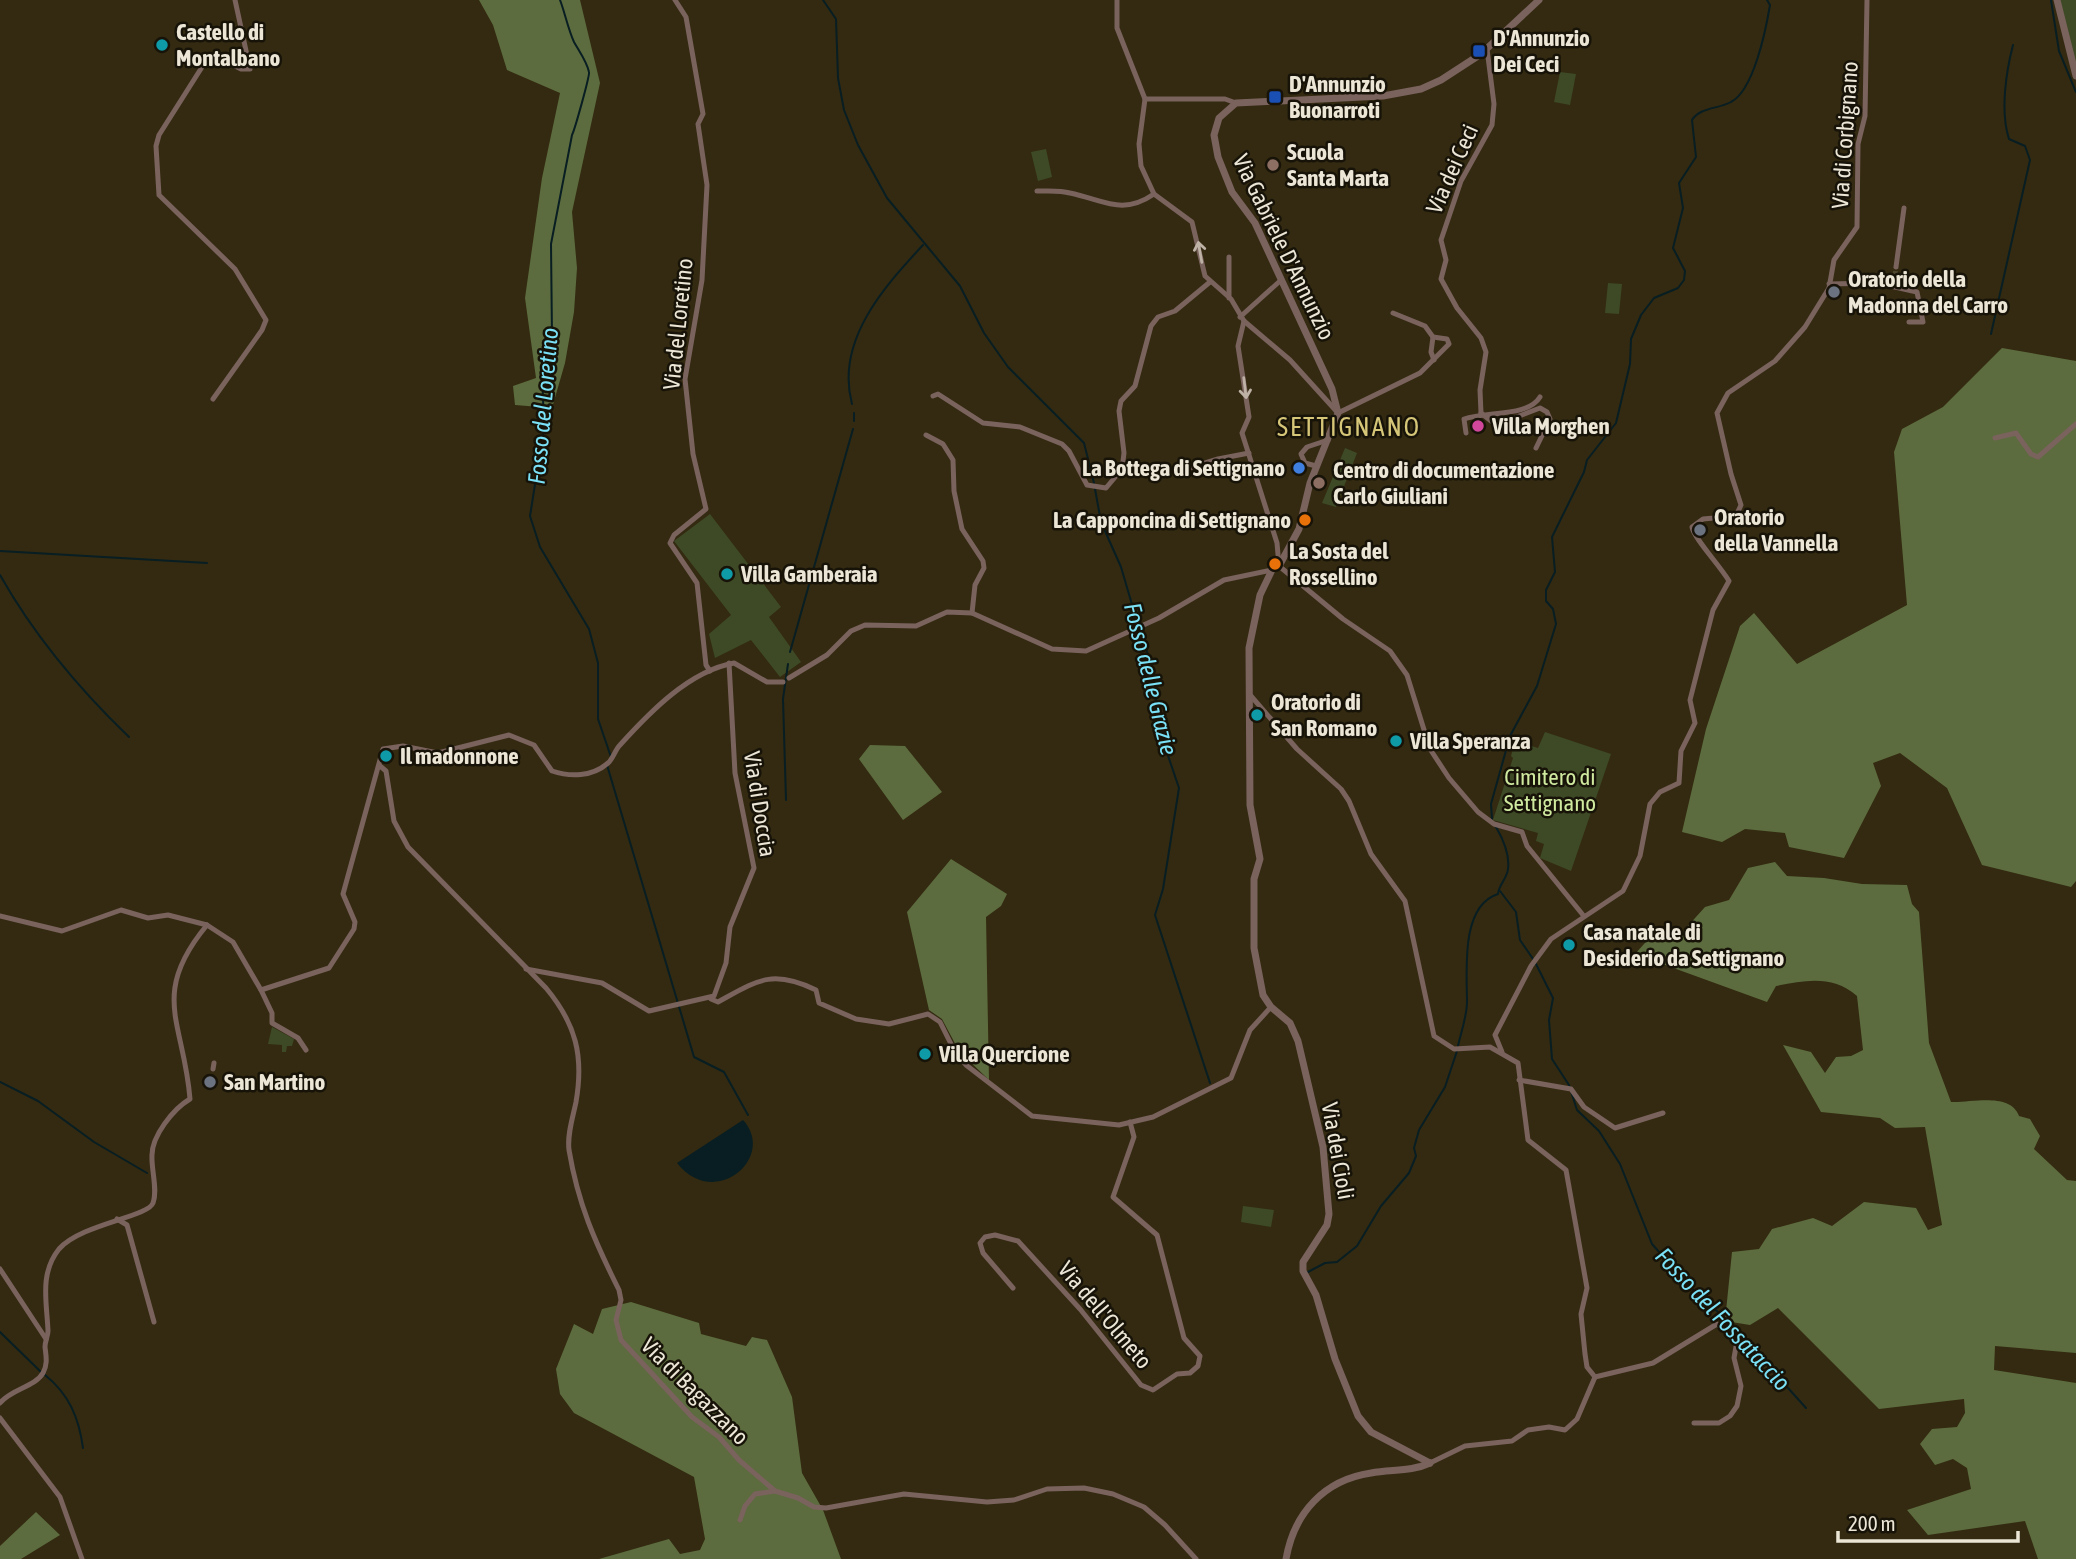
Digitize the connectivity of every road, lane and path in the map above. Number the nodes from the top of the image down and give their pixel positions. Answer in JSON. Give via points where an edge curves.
{"nodes":[{"id":1,"x":235,"y":0,"type":"edge"},
{"id":2,"x":676,"y":0,"type":"edge"},
{"id":3,"x":1117,"y":0,"type":"edge"},
{"id":4,"x":1539,"y":0,"type":"edge"},
{"id":5,"x":1867,"y":0,"type":"edge"},
{"id":6,"x":2057,"y":0,"type":"edge"},
{"id":7,"x":1487,"y":49,"type":"junction"},
{"id":8,"x":2076,"y":76,"type":"edge"},
{"id":9,"x":1145,"y":99,"type":"junction"},
{"id":10,"x":1236,"y":103,"type":"junction"},
{"id":11,"x":1037,"y":191,"type":"dead end"},
{"id":12,"x":1154,"y":194,"type":"junction"},
{"id":13,"x":1904,"y":208,"type":"dead end"},
{"id":14,"x":1229,"y":257,"type":"dead end"},
{"id":15,"x":1896,"y":267,"type":"tunnel mouth"},
{"id":16,"x":1895,"y":276,"type":"tunnel mouth"},
{"id":17,"x":1280,"y":281,"type":"junction"},
{"id":18,"x":1210,"y":282,"type":"junction"},
{"id":19,"x":1829,"y":284,"type":"junction"},
{"id":20,"x":1894,"y":285,"type":"junction"},
{"id":21,"x":1229,"y":298,"type":"junction"},
{"id":22,"x":1393,"y":313,"type":"dead end"},
{"id":23,"x":1242,"y":319,"type":"junction"},
{"id":24,"x":1909,"y":322,"type":"dead end"},
{"id":25,"x":1433,"y":337,"type":"junction"},
{"id":26,"x":1434,"y":360,"type":"junction"},
{"id":27,"x":933,"y":396,"type":"dead end"},
{"id":28,"x":1540,"y":397,"type":"dead end"},
{"id":29,"x":213,"y":399,"type":"dead end"},
{"id":30,"x":1338,"y":413,"type":"junction"},
{"id":31,"x":1481,"y":413,"type":"junction"},
{"id":32,"x":2076,"y":424,"type":"edge"},
{"id":33,"x":1466,"y":433,"type":"dead end"},
{"id":34,"x":926,"y":435,"type":"dead end"},
{"id":35,"x":1995,"y":438,"type":"dead end"},
{"id":36,"x":1328,"y":440,"type":"junction"},
{"id":37,"x":1536,"y":448,"type":"dead end"},
{"id":38,"x":1249,"y":453,"type":"junction"},
{"id":39,"x":1186,"y":469,"type":"dead end"},
{"id":40,"x":1315,"y":469,"type":"junction"},
{"id":41,"x":1279,"y":566,"type":"junction"},
{"id":42,"x":1272,"y":570,"type":"junction"},
{"id":43,"x":972,"y":613,"type":"junction"},
{"id":44,"x":729,"y":663,"type":"junction"},
{"id":45,"x":710,"y":671,"type":"junction"},
{"id":46,"x":1251,"y":696,"type":"junction"},
{"id":47,"x":380,"y":766,"type":"junction"},
{"id":48,"x":1583,"y":915,"type":"junction"},
{"id":49,"x":0,"y":916,"type":"edge"},
{"id":50,"x":207,"y":925,"type":"junction"},
{"id":51,"x":526,"y":969,"type":"junction"},
{"id":52,"x":261,"y":990,"type":"junction"},
{"id":53,"x":712,"y":999,"type":"junction"},
{"id":54,"x":1271,"y":1007,"type":"junction"},
{"id":55,"x":306,"y":1050,"type":"dead end"},
{"id":56,"x":1502,"y":1052,"type":"junction"},
{"id":57,"x":1519,"y":1080,"type":"junction"},
{"id":58,"x":180,"y":1101,"type":"dead end"},
{"id":59,"x":174,"y":1110,"type":"junction"},
{"id":60,"x":1662,"y":1114,"type":"dead end"},
{"id":61,"x":1130,"y":1122,"type":"junction"},
{"id":62,"x":133,"y":1216,"type":"junction"},
{"id":63,"x":117,"y":1219,"type":"junction"},
{"id":64,"x":127,"y":1225,"type":"junction"},
{"id":65,"x":0,"y":1269,"type":"edge"},
{"id":66,"x":1013,"y":1288,"type":"dead end"},
{"id":67,"x":154,"y":1322,"type":"dead end"},
{"id":68,"x":46,"y":1339,"type":"junction"},
{"id":69,"x":1595,"y":1377,"type":"junction"},
{"id":70,"x":0,"y":1403,"type":"edge"},
{"id":71,"x":0,"y":1418,"type":"edge"},
{"id":72,"x":1694,"y":1423,"type":"dead end"},
{"id":73,"x":1430,"y":1463,"type":"junction"},
{"id":74,"x":775,"y":1490,"type":"junction"},
{"id":75,"x":740,"y":1520,"type":"dead end"},
{"id":76,"x":82,"y":1559,"type":"edge"},
{"id":77,"x":1196,"y":1559,"type":"edge"},
{"id":78,"x":1286,"y":1559,"type":"edge"}],
"edges":[{"from":1,"to":29,"type":"street","via":[[250,69],[209,56],[156,146],[159,195],[235,269],[266,320]]},
{"from":2,"to":45,"type":"street","name":"Via del Loretino","via":[[686,17],[703,114],[698,124],[707,185],[702,280],[685,379],[693,454],[706,509],[670,543],[697,583]]},
{"from":3,"to":9,"type":"street","via":[[1117,28]]},
{"from":4,"to":7,"type":"street"},
{"from":5,"to":19,"type":"street","name":"Via di Corbignano","via":[[1866,105],[1858,144],[1857,226],[1834,260]]},
{"from":6,"to":8,"type":"street"},
{"from":7,"to":10,"type":"street","via":[[1441,80],[1404,93]]},
{"from":7,"to":31,"type":"street","name":"Via dei Ceci","via":[[1492,125],[1460,183],[1441,240],[1446,260],[1441,279],[1486,352],[1479,390]]},
{"from":9,"to":10,"type":"street","via":[[1225,99]]},
{"from":9,"to":12,"type":"street","via":[[1139,154]]},
{"from":10,"to":17,"type":"street","name":"Via Gabriele D'Annunzio","via":[[1219,118],[1214,135],[1218,157],[1232,192],[1255,223]]},
{"from":11,"to":12,"type":"street","via":[[1063,191],[1119,206]]},
{"from":18,"to":12,"type":"street","one_way":true,"via":[[1192,222]]},
{"from":13,"to":15,"type":"street"},
{"from":14,"to":21,"type":"street"},
{"from":16,"to":20,"type":"street"},
{"from":17,"to":23,"type":"street"},
{"from":17,"to":30,"type":"street","name":"Via Gabriele D'Annunzio","via":[[1332,389]]},
{"from":18,"to":21,"type":"street"},
{"from":18,"to":27,"type":"street","via":[[1151,326],[1136,386],[1121,401],[1125,453],[1112,483],[1096,489],[1087,485],[1062,444],[1020,426],[982,423],[938,394]]},
{"from":19,"to":20,"type":"street"},
{"from":19,"to":48,"type":"street","name":"Via di Corbignano","via":[[1805,327],[1775,361],[1742,381],[1720,405],[1718,421],[1741,505],[1736,516],[1703,519],[1692,527],[1693,535],[1729,581],[1713,610],[1690,700],[1693,732],[1681,751],[1679,783],[1660,792],[1650,804],[1640,856],[1623,891]]},
{"from":20,"to":24,"type":"street","via":[[1920,294],[1923,321]]},
{"from":21,"to":23,"type":"street"},
{"from":22,"to":25,"type":"street","via":[[1425,326]]},
{"from":23,"to":30,"type":"street","via":[[1290,360]]},
{"from":23,"to":38,"type":"street","one_way":true,"via":[[1238,346],[1249,417],[1242,433]]},
{"from":25,"to":26,"type":"street","via":[[1430,352]]},
{"from":25,"to":26,"type":"street","via":[[1447,339],[1449,344]]},
{"from":26,"to":30,"type":"street","via":[[1420,373]]},
{"from":28,"to":31,"type":"street","via":[[1524,410]]},
{"from":30,"to":36,"type":"street"},
{"from":31,"to":33,"type":"street","via":[[1464,419]]},
{"from":31,"to":37,"type":"street","via":[[1496,425],[1540,408],[1547,412],[1550,419]]},
{"from":32,"to":35,"type":"street","via":[[2038,457],[2016,433]]},
{"from":34,"to":43,"type":"street","via":[[943,444],[953,460],[962,529],[983,561]]},
{"from":36,"to":40,"type":"street"},
{"from":36,"to":40,"type":"street","via":[[1301,454]]},
{"from":38,"to":39,"type":"street"},
{"from":38,"to":41,"type":"street","via":[[1277,543]]},
{"from":40,"to":41,"type":"street","via":[[1299,529]]},
{"from":41,"to":42,"type":"street"},
{"from":41,"to":48,"type":"street","via":[[1390,652],[1407,675],[1430,748],[1449,778],[1494,824],[1522,832],[1527,846]]},
{"from":42,"to":43,"type":"street","via":[[1224,580],[1159,618],[1086,651],[1052,649]]},
{"from":42,"to":46,"type":"street","name":"Via dei Cioli","via":[[1260,595],[1251,639]]},
{"from":43,"to":44,"type":"street","via":[[947,612],[916,626],[864,625],[786,680],[767,682],[745,667]]},
{"from":44,"to":45,"type":"street"},
{"from":44,"to":53,"type":"street","name":"Via di Doccia","via":[[735,773],[754,867],[730,927],[726,963]]},
{"from":45,"to":47,"type":"street","via":[[651,713],[617,747],[608,763],[584,775],[552,771],[534,745],[509,735],[432,754],[411,747],[384,748]]},
{"from":46,"to":54,"type":"street","name":"Via dei Cioli","via":[[1250,805],[1261,859],[1254,878],[1254,948],[1258,978]]},
{"from":46,"to":56,"type":"street","via":[[1297,749],[1341,789],[1371,854],[1405,901],[1434,1036],[1454,1049],[1477,1046]]},
{"from":47,"to":51,"type":"street","name":"Via di Bagazzano","via":[[386,771],[394,821],[408,847]]},
{"from":47,"to":52,"type":"street","via":[[343,894],[354,929],[329,968]]},
{"from":48,"to":56,"type":"street","via":[[1551,939],[1531,966],[1495,1035]]},
{"from":49,"to":50,"type":"street","via":[[62,931],[121,910]]},
{"from":50,"to":52,"type":"street","via":[[233,942]]},
{"from":50,"to":59,"type":"street","via":[[177,972],[172,1010],[190,1100]]},
{"from":51,"to":53,"type":"street","via":[[602,984],[649,1011]]},
{"from":51,"to":74,"type":"street","name":"Via di Bagazzano","via":[[556,999],[578,1048],[581,1069],[569,1148],[582,1211],[621,1300],[615,1320],[621,1340],[692,1417]]},
{"from":52,"to":55,"type":"street","via":[[272,1023],[298,1038]]},
{"from":53,"to":61,"type":"street","via":[[718,1002],[748,985],[788,978],[819,993],[819,1003],[856,1019],[889,1024],[928,1014],[940,1022],[966,1065],[1032,1116],[1112,1125]]},
{"from":54,"to":61,"type":"street","via":[[1250,1030],[1231,1078],[1165,1111]]},
{"from":54,"to":73,"type":"street","name":"Via dei Cioli","via":[[1290,1023],[1298,1041],[1328,1182],[1327,1224],[1303,1262],[1306,1280],[1316,1295],[1357,1416],[1371,1432]]},
{"from":56,"to":57,"type":"street","via":[[1517,1063]]},
{"from":57,"to":60,"type":"street","via":[[1572,1089],[1584,1107],[1615,1128]]},
{"from":57,"to":69,"type":"street","via":[[1528,1140],[1566,1170],[1587,1288],[1581,1314],[1587,1367]]},
{"from":58,"to":59,"type":"street"},
{"from":59,"to":62,"type":"street","via":[[152,1152],[154,1202]]},
{"from":61,"to":66,"type":"street","name":"Via dell'Olmeto","via":[[1134,1137],[1113,1197],[1157,1236],[1184,1338],[1200,1356],[1198,1366],[1153,1390],[1141,1385],[1018,1241],[985,1237],[980,1243],[983,1253]]},
{"from":62,"to":63,"type":"street"},
{"from":62,"to":64,"type":"street"},
{"from":63,"to":64,"type":"street"},
{"from":63,"to":68,"type":"street","via":[[74,1235],[49,1265]]},
{"from":64,"to":67,"type":"street"},
{"from":65,"to":68,"type":"street"},
{"from":68,"to":70,"type":"street","via":[[45,1370],[39,1379]]},
{"from":69,"to":72,"type":"street","via":[[1653,1363],[1717,1324],[1737,1341],[1734,1358],[1740,1395],[1730,1416],[1719,1423]]},
{"from":69,"to":73,"type":"street","via":[[1577,1419],[1565,1430],[1528,1430],[1512,1441],[1465,1446]]},
{"from":71,"to":76,"type":"street","via":[[60,1497]]},
{"from":73,"to":78,"type":"street","via":[[1342,1480],[1319,1494],[1303,1514]]},
{"from":74,"to":75,"type":"street","via":[[755,1494]]},
{"from":74,"to":77,"type":"street","name":"Via di Bagazzano","via":[[826,1508],[904,1494],[987,1502],[1014,1500],[1047,1489],[1084,1488],[1144,1507]]}]}
